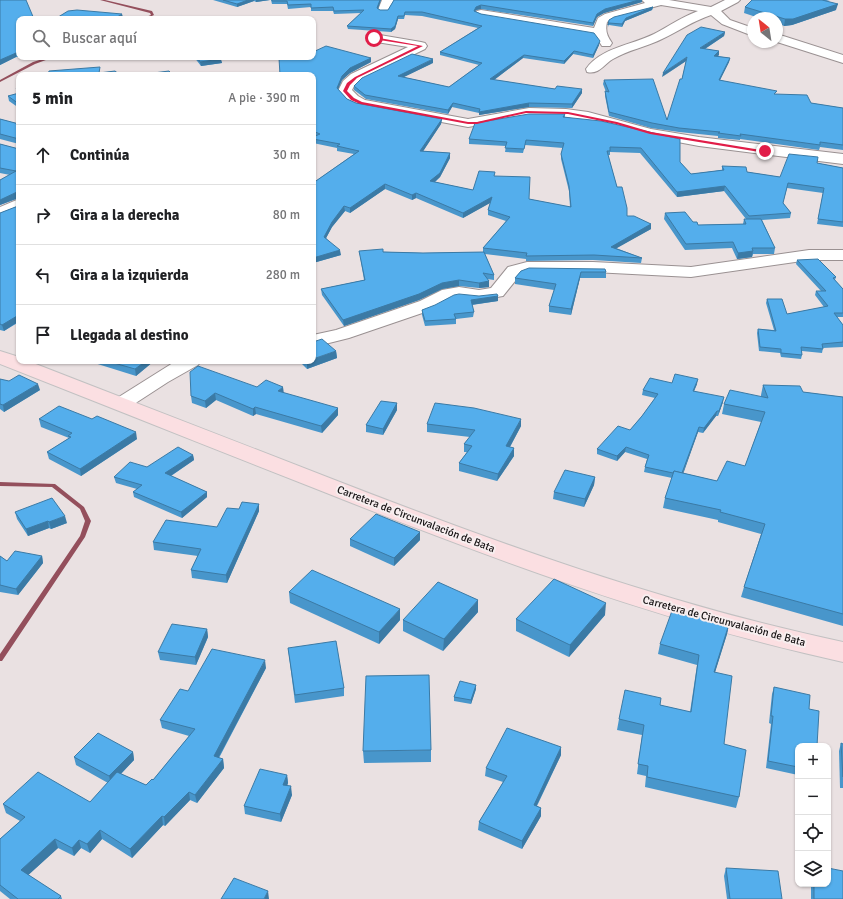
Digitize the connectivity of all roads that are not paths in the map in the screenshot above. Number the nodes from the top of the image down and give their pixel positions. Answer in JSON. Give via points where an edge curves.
{"nodes":[{"id":1,"x":648,"y":0,"type":"edge"},
{"id":2,"x":734,"y":0,"type":"edge"},
{"id":3,"x":661,"y":2,"type":"junction"},
{"id":4,"x":713,"y":10,"type":"junction"},
{"id":5,"x":481,"y":13,"type":"edge"},
{"id":6,"x":747,"y":30,"type":"edge"},
{"id":7,"x":599,"y":32,"type":"junction"},
{"id":8,"x":374,"y":38,"type":"dead end"},
{"id":9,"x":783,"y":40,"type":"edge"},
{"id":10,"x":615,"y":53,"type":"junction"},
{"id":11,"x":843,"y":59,"type":"edge"},
{"id":12,"x":592,"y":69,"type":"dead end"},
{"id":13,"x":843,"y":159,"type":"edge"},
{"id":14,"x":16,"y":205,"type":"edge"},
{"id":15,"x":0,"y":213,"type":"edge"},
{"id":16,"x":843,"y":255,"type":"edge"},
{"id":17,"x":316,"y":340,"type":"edge"},
{"id":18,"x":0,"y":356,"type":"edge"},
{"id":19,"x":16,"y":362,"type":"edge"},
{"id":20,"x":20,"y":364,"type":"edge"},
{"id":21,"x":186,"y":364,"type":"edge"},
{"id":22,"x":121,"y":404,"type":"junction"},
{"id":23,"x":843,"y":652,"type":"edge"}],
"edges":[{"from":1,"to":3,"type":"street"},
{"from":2,"to":4,"type":"street"},
{"from":3,"to":4,"type":"street"},
{"from":3,"to":7,"type":"street","via":[[609,16],[602,20]]},
{"from":4,"to":6,"type":"street","via":[[726,22]]},
{"from":4,"to":10,"type":"street"},
{"from":5,"to":7,"type":"street"},
{"from":7,"to":10,"type":"street"},
{"from":8,"to":13,"type":"street","via":[[422,46],[356,77],[348,84],[345,91],[361,103],[468,123],[526,112],[568,113],[650,133],[720,145]]},
{"from":9,"to":11,"type":"street"},
{"from":10,"to":12,"type":"street"},
{"from":14,"to":15,"type":"street"},
{"from":16,"to":17,"type":"street","via":[[809,255],[691,272],[593,267],[527,267],[514,271],[497,292],[479,295],[459,292],[448,294],[414,310]]},
{"from":18,"to":19,"type":"main road","name":"Carretera de Circunvalación de Bata"},
{"from":20,"to":22,"type":"main road","name":"Carretera de Circunvalación de Bata"},
{"from":21,"to":22,"type":"street"},
{"from":22,"to":23,"type":"main road","name":"Carretera de Circunvalación de Bata","via":[[521,559],[646,601],[792,641]]}]}
